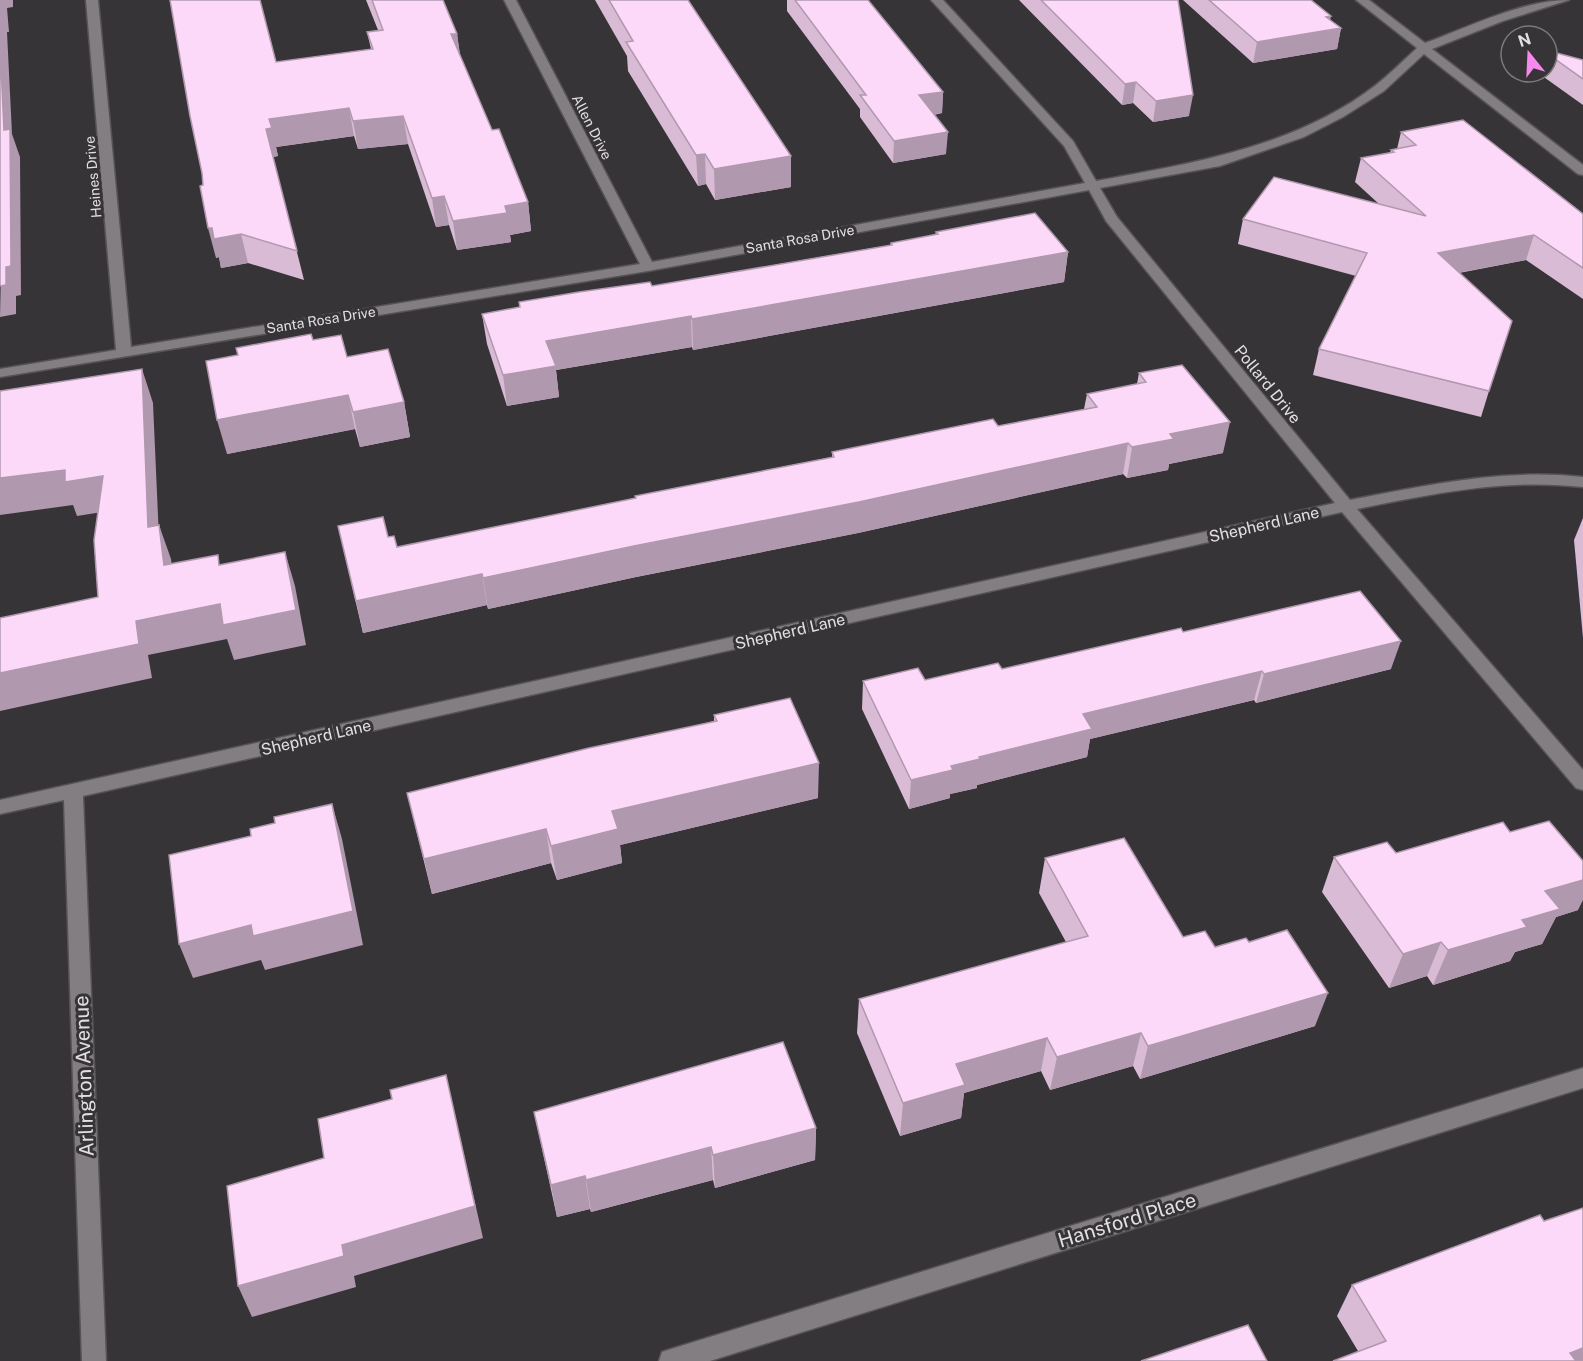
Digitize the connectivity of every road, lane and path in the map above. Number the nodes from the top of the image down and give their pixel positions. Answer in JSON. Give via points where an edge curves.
{"nodes":[{"id":1,"x":92,"y":0,"type":"edge"},
{"id":2,"x":510,"y":0,"type":"edge"},
{"id":3,"x":938,"y":0,"type":"edge"},
{"id":4,"x":1362,"y":0,"type":"edge"},
{"id":5,"x":1563,"y":0,"type":"edge"},
{"id":6,"x":1424,"y":48,"type":"junction"},
{"id":7,"x":1583,"y":171,"type":"edge"},
{"id":8,"x":1091,"y":186,"type":"junction"},
{"id":9,"x":648,"y":267,"type":"junction"},
{"id":10,"x":124,"y":352,"type":"junction"},
{"id":11,"x":0,"y":373,"type":"edge"},
{"id":12,"x":1583,"y":482,"type":"edge"},
{"id":13,"x":1346,"y":506,"type":"junction"},
{"id":14,"x":1583,"y":783,"type":"edge"},
{"id":15,"x":73,"y":791,"type":"junction"},
{"id":16,"x":0,"y":807,"type":"edge"},
{"id":17,"x":1583,"y":1078,"type":"edge"},
{"id":18,"x":94,"y":1361,"type":"edge"},
{"id":19,"x":671,"y":1361,"type":"edge"}],
"edges":[{"from":1,"to":10,"type":"street","name":"Heines Drive"},
{"from":2,"to":9,"type":"street","name":"Allen Drive"},
{"from":3,"to":8,"type":"street","name":"Pollard Drive","via":[[1069,144]]},
{"from":4,"to":6,"type":"street"},
{"from":5,"to":6,"type":"street","name":"Santa Rosa Drive"},
{"from":6,"to":7,"type":"street"},
{"from":6,"to":8,"type":"street","name":"Santa Rosa Drive","via":[[1380,88],[1300,134],[1215,163]]},
{"from":8,"to":9,"type":"street","name":"Santa Rosa Drive"},
{"from":8,"to":13,"type":"street","name":"Pollard Drive","via":[[1111,219]]},
{"from":9,"to":10,"type":"street","name":"Santa Rosa Drive"},
{"from":10,"to":11,"type":"street","name":"Santa Rosa Drive"},
{"from":12,"to":13,"type":"street","name":"Shepherd Lane","via":[[1512,479]]},
{"from":13,"to":14,"type":"street","name":"Pollard Drive"},
{"from":13,"to":15,"type":"street","name":"Shepherd Lane"},
{"from":15,"to":16,"type":"street","name":"Shepherd Lane"},
{"from":15,"to":18,"type":"street","name":"Arlington Avenue"},
{"from":17,"to":19,"type":"street","name":"Hansford Place"}]}
